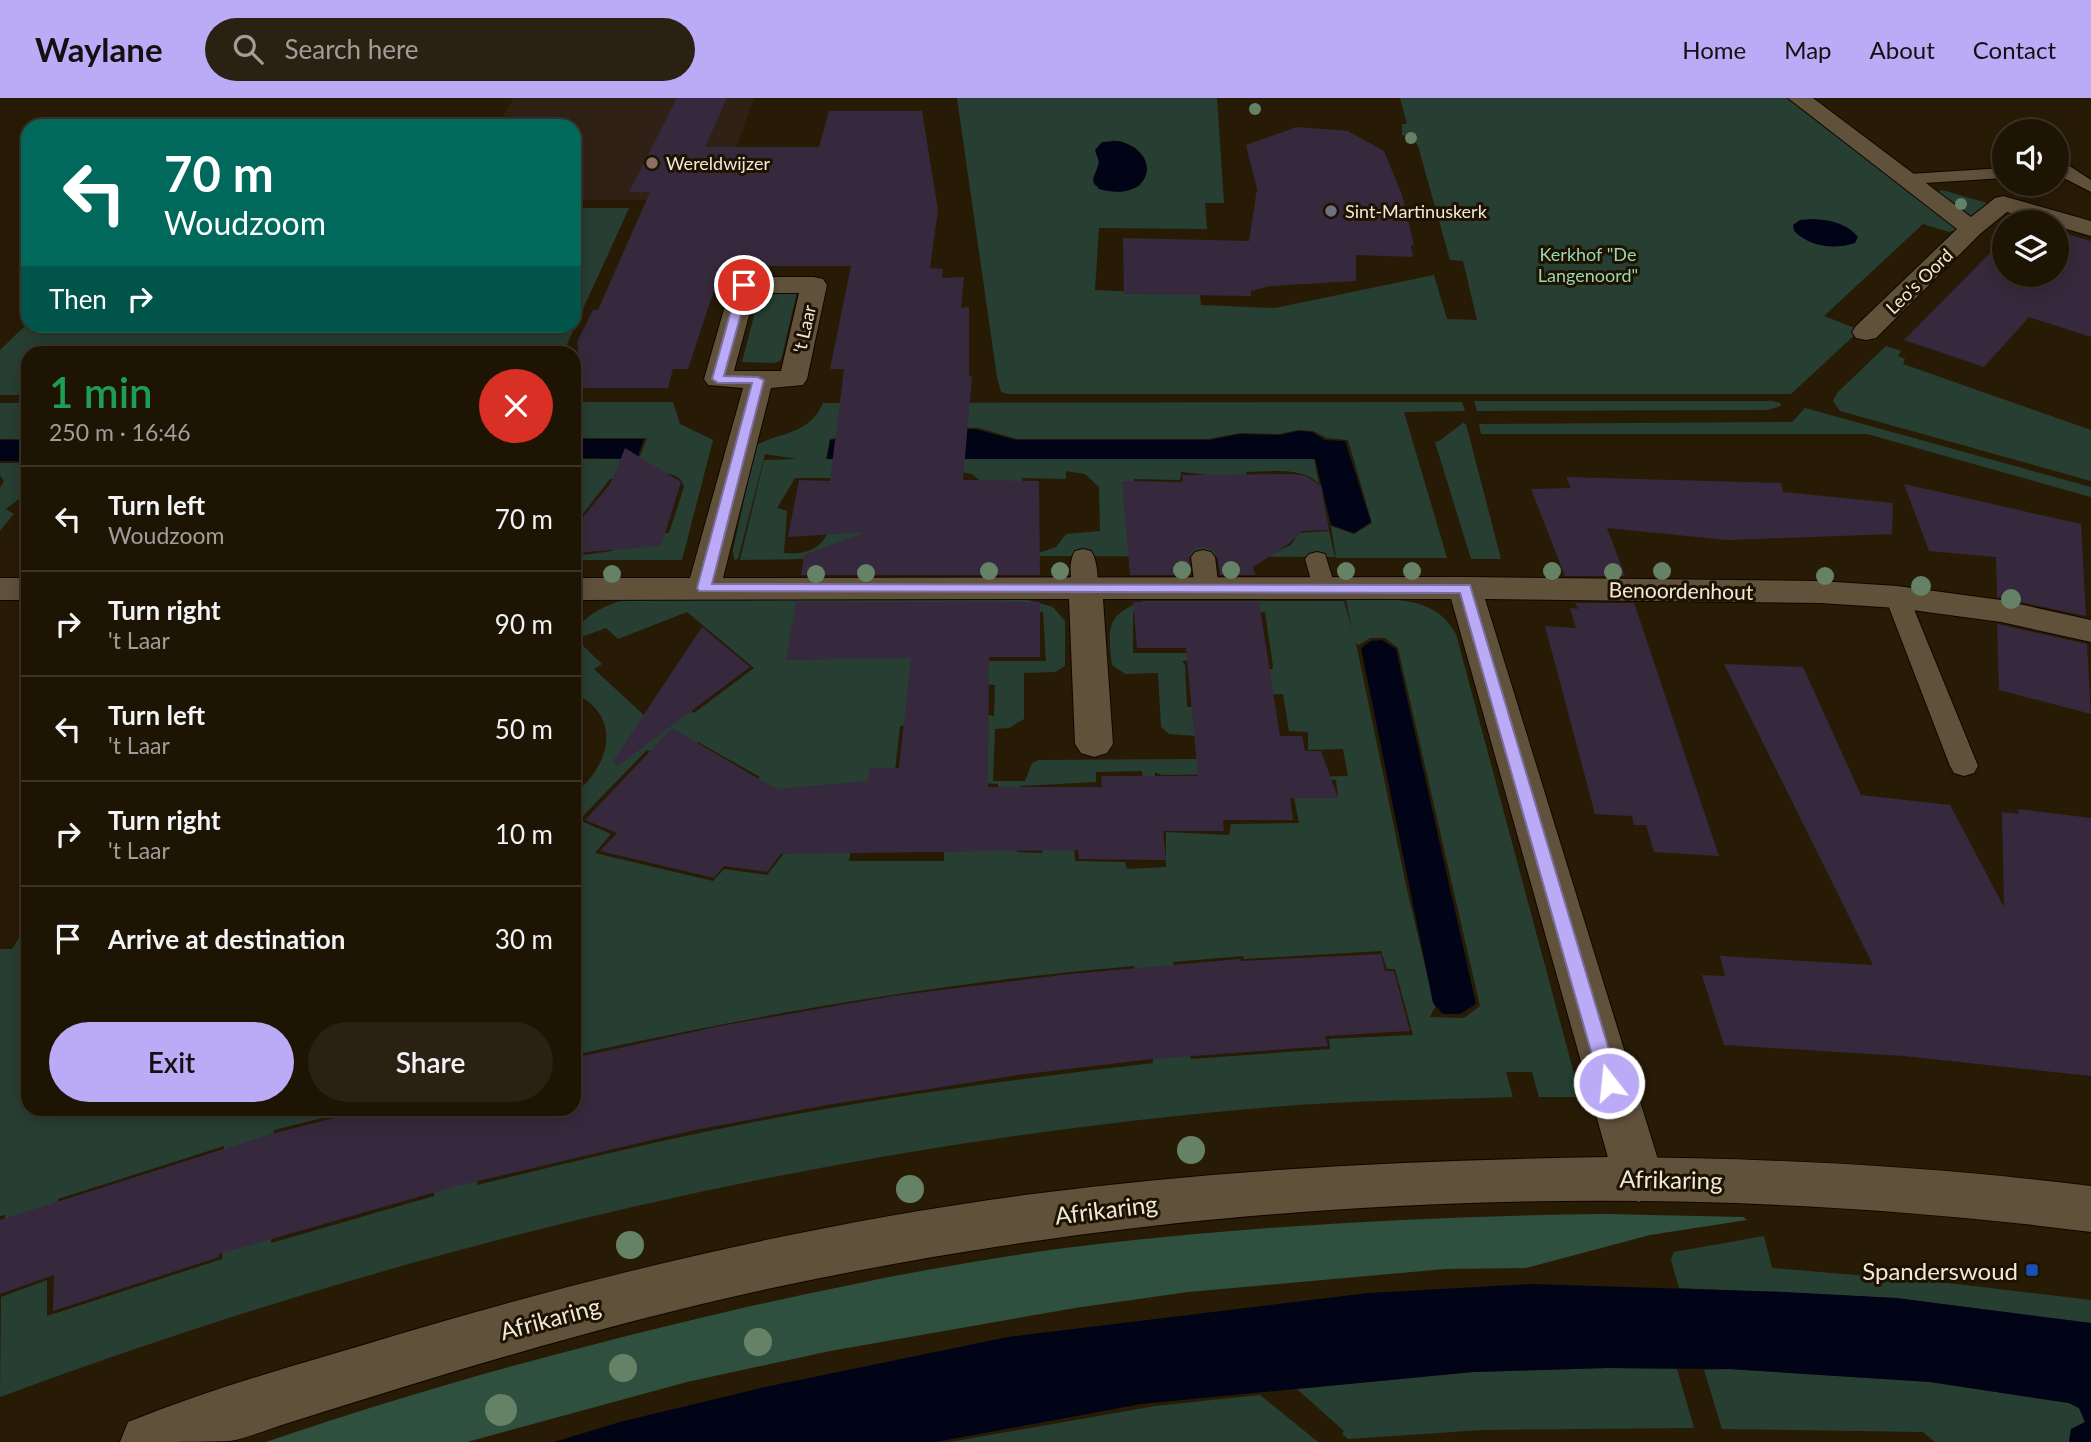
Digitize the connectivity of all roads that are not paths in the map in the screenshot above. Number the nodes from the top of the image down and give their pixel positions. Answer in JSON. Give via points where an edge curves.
{"nodes":[{"id":1,"x":1799,"y":98,"type":"edge"},
{"id":2,"x":2069,"y":173,"type":"edge"},
{"id":3,"x":1992,"y":174,"type":"edge"},
{"id":4,"x":1909,"y":179,"type":"junction"},
{"id":5,"x":2091,"y":187,"type":"edge"},
{"id":6,"x":2003,"y":203,"type":"junction"},
{"id":7,"x":1971,"y":229,"type":"junction"},
{"id":8,"x":2091,"y":229,"type":"edge"},
{"id":9,"x":1866,"y":332,"type":"dead end"},
{"id":10,"x":758,"y":380,"type":"dead end"},
{"id":11,"x":1084,"y":573,"type":"junction"},
{"id":12,"x":704,"y":588,"type":"junction"},
{"id":13,"x":1465,"y":588,"type":"junction"},
{"id":14,"x":0,"y":589,"type":"edge"},
{"id":15,"x":21,"y":589,"type":"edge"},
{"id":16,"x":581,"y":589,"type":"edge"},
{"id":17,"x":1897,"y":597,"type":"junction"},
{"id":18,"x":2091,"y":631,"type":"edge"},
{"id":19,"x":1094,"y":744,"type":"dead end"},
{"id":20,"x":1964,"y":766,"type":"dead end"},
{"id":21,"x":1639,"y":1178,"type":"junction"},
{"id":22,"x":2091,"y":1209,"type":"edge"},
{"id":23,"x":148,"y":1442,"type":"edge"}],
"edges":[{"from":1,"to":4,"type":"street","name":"Leo's Oord"},
{"from":2,"to":5,"type":"lane"},
{"from":3,"to":4,"type":"lane"},
{"from":4,"to":6,"type":"street","name":"Leo's Oord"},
{"from":4,"to":7,"type":"street","name":"Leo's Oord"},
{"from":6,"to":7,"type":"street","name":"Leo's Oord"},
{"from":6,"to":8,"type":"street","name":"Leo's Oord"},
{"from":7,"to":9,"type":"street","name":"Leo's Oord"},
{"from":10,"to":12,"type":"street"},
{"from":11,"to":12,"type":"street","name":"Benoordenhout"},
{"from":11,"to":13,"type":"street","name":"Benoordenhout","via":[[1320,574]]},
{"from":11,"to":19,"type":"street"},
{"from":12,"to":16,"type":"street","name":"Benoordenhout"},
{"from":13,"to":17,"type":"street","name":"Benoordenhout"},
{"from":13,"to":21,"type":"street"},
{"from":14,"to":15,"type":"street"},
{"from":17,"to":18,"type":"street","name":"Benoordenhout","via":[[2001,611]]},
{"from":17,"to":20,"type":"lane"},
{"from":21,"to":22,"type":"street","name":"Afrikaring","via":[[1867,1186]]},
{"from":21,"to":23,"type":"street","name":"Afrikaring","via":[[1303,1189],[1090,1210],[891,1239],[707,1277],[468,1340]]}]}
